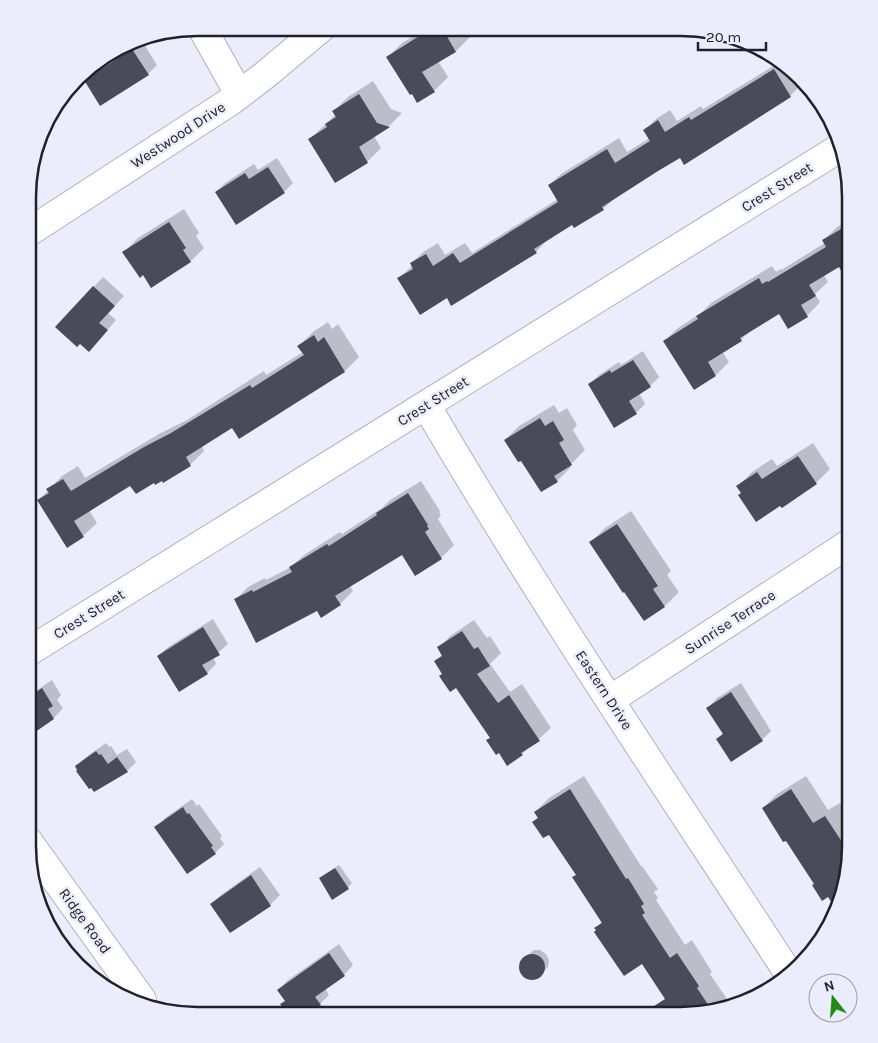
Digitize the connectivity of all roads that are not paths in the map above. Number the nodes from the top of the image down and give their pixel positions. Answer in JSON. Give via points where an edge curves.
{"nodes":[{"id":1,"x":207,"y":37,"type":"edge"},
{"id":2,"x":310,"y":37,"type":"edge"},
{"id":3,"x":239,"y":94,"type":"junction"},
{"id":4,"x":835,"y":152,"type":"edge"},
{"id":5,"x":36,"y":227,"type":"edge"},
{"id":6,"x":426,"y":405,"type":"junction"},
{"id":7,"x":841,"y":549,"type":"edge"},
{"id":8,"x":36,"y":647,"type":"edge"},
{"id":9,"x":610,"y":700,"type":"junction"},
{"id":10,"x":37,"y":853,"type":"edge"},
{"id":11,"x":785,"y":968,"type":"edge"},
{"id":12,"x":138,"y":995,"type":"edge"}],
"edges":[{"from":1,"to":3,"type":"street"},
{"from":2,"to":3,"type":"street","name":"Westwood Drive"},
{"from":3,"to":5,"type":"street","name":"Westwood Drive"},
{"from":4,"to":6,"type":"street","name":"Crest Street"},
{"from":6,"to":8,"type":"street","name":"Crest Street"},
{"from":6,"to":9,"type":"street","name":"Eastern Drive"},
{"from":7,"to":9,"type":"street","name":"Sunrise Terrace"},
{"from":9,"to":11,"type":"street","name":"Eastern Drive"},
{"from":10,"to":12,"type":"street","name":"Ridge Road"}]}
